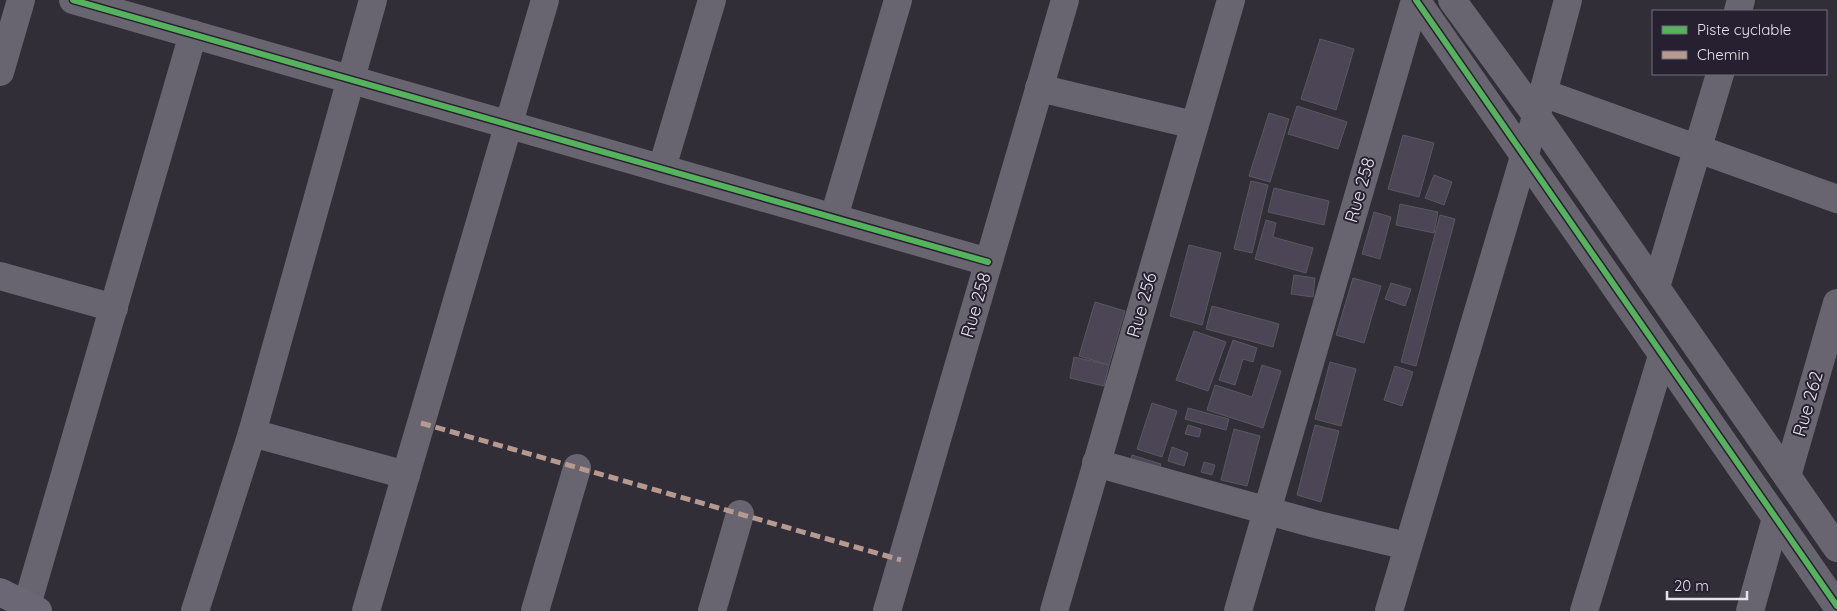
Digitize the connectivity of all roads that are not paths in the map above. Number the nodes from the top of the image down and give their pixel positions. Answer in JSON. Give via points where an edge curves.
{"nodes":[{"id":1,"x":21,"y":0,"type":"edge"},
{"id":2,"x":73,"y":0,"type":"edge"},
{"id":3,"x":374,"y":0,"type":"edge"},
{"id":4,"x":546,"y":0,"type":"edge"},
{"id":5,"x":712,"y":0,"type":"edge"},
{"id":6,"x":898,"y":0,"type":"edge"},
{"id":7,"x":1065,"y":0,"type":"edge"},
{"id":8,"x":1231,"y":0,"type":"edge"},
{"id":9,"x":1415,"y":0,"type":"edge"},
{"id":10,"x":1452,"y":0,"type":"edge"},
{"id":11,"x":1568,"y":0,"type":"edge"},
{"id":12,"x":193,"y":34,"type":"junction"},
{"id":13,"x":0,"y":72,"type":"edge"},
{"id":14,"x":1720,"y":75,"type":"edge"},
{"id":15,"x":350,"y":79,"type":"junction"},
{"id":16,"x":1039,"y":88,"type":"junction"},
{"id":17,"x":1540,"y":104,"type":"junction"},
{"id":18,"x":509,"y":125,"type":"junction"},
{"id":19,"x":1194,"y":125,"type":"junction"},
{"id":20,"x":1698,"y":150,"type":"junction"},
{"id":21,"x":1524,"y":156,"type":"junction"},
{"id":22,"x":662,"y":168,"type":"junction"},
{"id":23,"x":1837,"y":200,"type":"edge"},
{"id":24,"x":834,"y":218,"type":"junction"},
{"id":25,"x":988,"y":262,"type":"junction"},
{"id":26,"x":0,"y":276,"type":"edge"},
{"id":27,"x":1656,"y":287,"type":"junction"},
{"id":28,"x":1837,"y":303,"type":"edge"},
{"id":29,"x":114,"y":308,"type":"junction"},
{"id":30,"x":1662,"y":356,"type":"junction"},
{"id":31,"x":252,"y":433,"type":"junction"},
{"id":32,"x":1096,"y":463,"type":"junction"},
{"id":33,"x":577,"y":468,"type":"dead end"},
{"id":34,"x":406,"y":475,"type":"junction"},
{"id":35,"x":1788,"y":476,"type":"junction"},
{"id":36,"x":1268,"y":509,"type":"junction"},
{"id":37,"x":740,"y":514,"type":"dead end"},
{"id":38,"x":1776,"y":518,"type":"junction"},
{"id":39,"x":1407,"y":546,"type":"junction"},
{"id":40,"x":1837,"y":548,"type":"edge"},
{"id":41,"x":0,"y":592,"type":"edge"},
{"id":42,"x":1837,"y":606,"type":"edge"},
{"id":43,"x":33,"y":608,"type":"edge"},
{"id":44,"x":196,"y":611,"type":"edge"},
{"id":45,"x":366,"y":611,"type":"edge"},
{"id":46,"x":535,"y":611,"type":"edge"},
{"id":47,"x":712,"y":611,"type":"edge"},
{"id":48,"x":887,"y":611,"type":"edge"},
{"id":49,"x":1054,"y":611,"type":"edge"},
{"id":50,"x":1238,"y":611,"type":"edge"},
{"id":51,"x":1389,"y":611,"type":"edge"},
{"id":52,"x":1584,"y":611,"type":"edge"},
{"id":53,"x":1750,"y":611,"type":"edge"}],
"edges":[{"from":1,"to":13,"type":"street"},
{"from":2,"to":12,"type":"street"},
{"from":3,"to":15,"type":"street"},
{"from":4,"to":18,"type":"street"},
{"from":5,"to":22,"type":"street"},
{"from":6,"to":24,"type":"street"},
{"from":7,"to":16,"type":"street","name":"Rue 258"},
{"from":8,"to":19,"type":"street","name":"Rue 256"},
{"from":9,"to":21,"type":"street"},
{"from":9,"to":36,"type":"street","name":"Rue 258"},
{"from":10,"to":17,"type":"street"},
{"from":11,"to":17,"type":"street"},
{"from":12,"to":15,"type":"street"},
{"from":12,"to":29,"type":"street"},
{"from":14,"to":20,"type":"street"},
{"from":15,"to":18,"type":"street"},
{"from":15,"to":31,"type":"street"},
{"from":16,"to":19,"type":"street"},
{"from":16,"to":25,"type":"street","name":"Rue 258"},
{"from":17,"to":20,"type":"street"},
{"from":17,"to":21,"type":"street"},
{"from":17,"to":27,"type":"street"},
{"from":18,"to":22,"type":"street"},
{"from":18,"to":34,"type":"street"},
{"from":19,"to":32,"type":"street","name":"Rue 256"},
{"from":20,"to":23,"type":"street"},
{"from":20,"to":27,"type":"street"},
{"from":21,"to":30,"type":"street"},
{"from":21,"to":39,"type":"street"},
{"from":22,"to":24,"type":"street"},
{"from":24,"to":25,"type":"street"},
{"from":25,"to":48,"type":"street","name":"Rue 258"},
{"from":26,"to":29,"type":"street"},
{"from":27,"to":35,"type":"street"},
{"from":28,"to":35,"type":"street","name":"Rue 262"},
{"from":29,"to":43,"type":"street"},
{"from":30,"to":38,"type":"street"},
{"from":30,"to":52,"type":"street"},
{"from":31,"to":34,"type":"street"},
{"from":31,"to":44,"type":"street"},
{"from":32,"to":36,"type":"street"},
{"from":32,"to":49,"type":"street","name":"Rue 256"},
{"from":33,"to":46,"type":"street"},
{"from":34,"to":45,"type":"street"},
{"from":35,"to":40,"type":"street"},
{"from":36,"to":39,"type":"street"},
{"from":36,"to":50,"type":"street","name":"Rue 258"},
{"from":37,"to":47,"type":"street"},
{"from":38,"to":42,"type":"street"},
{"from":38,"to":53,"type":"street"},
{"from":39,"to":51,"type":"street"},
{"from":41,"to":43,"type":"main road"}]}
